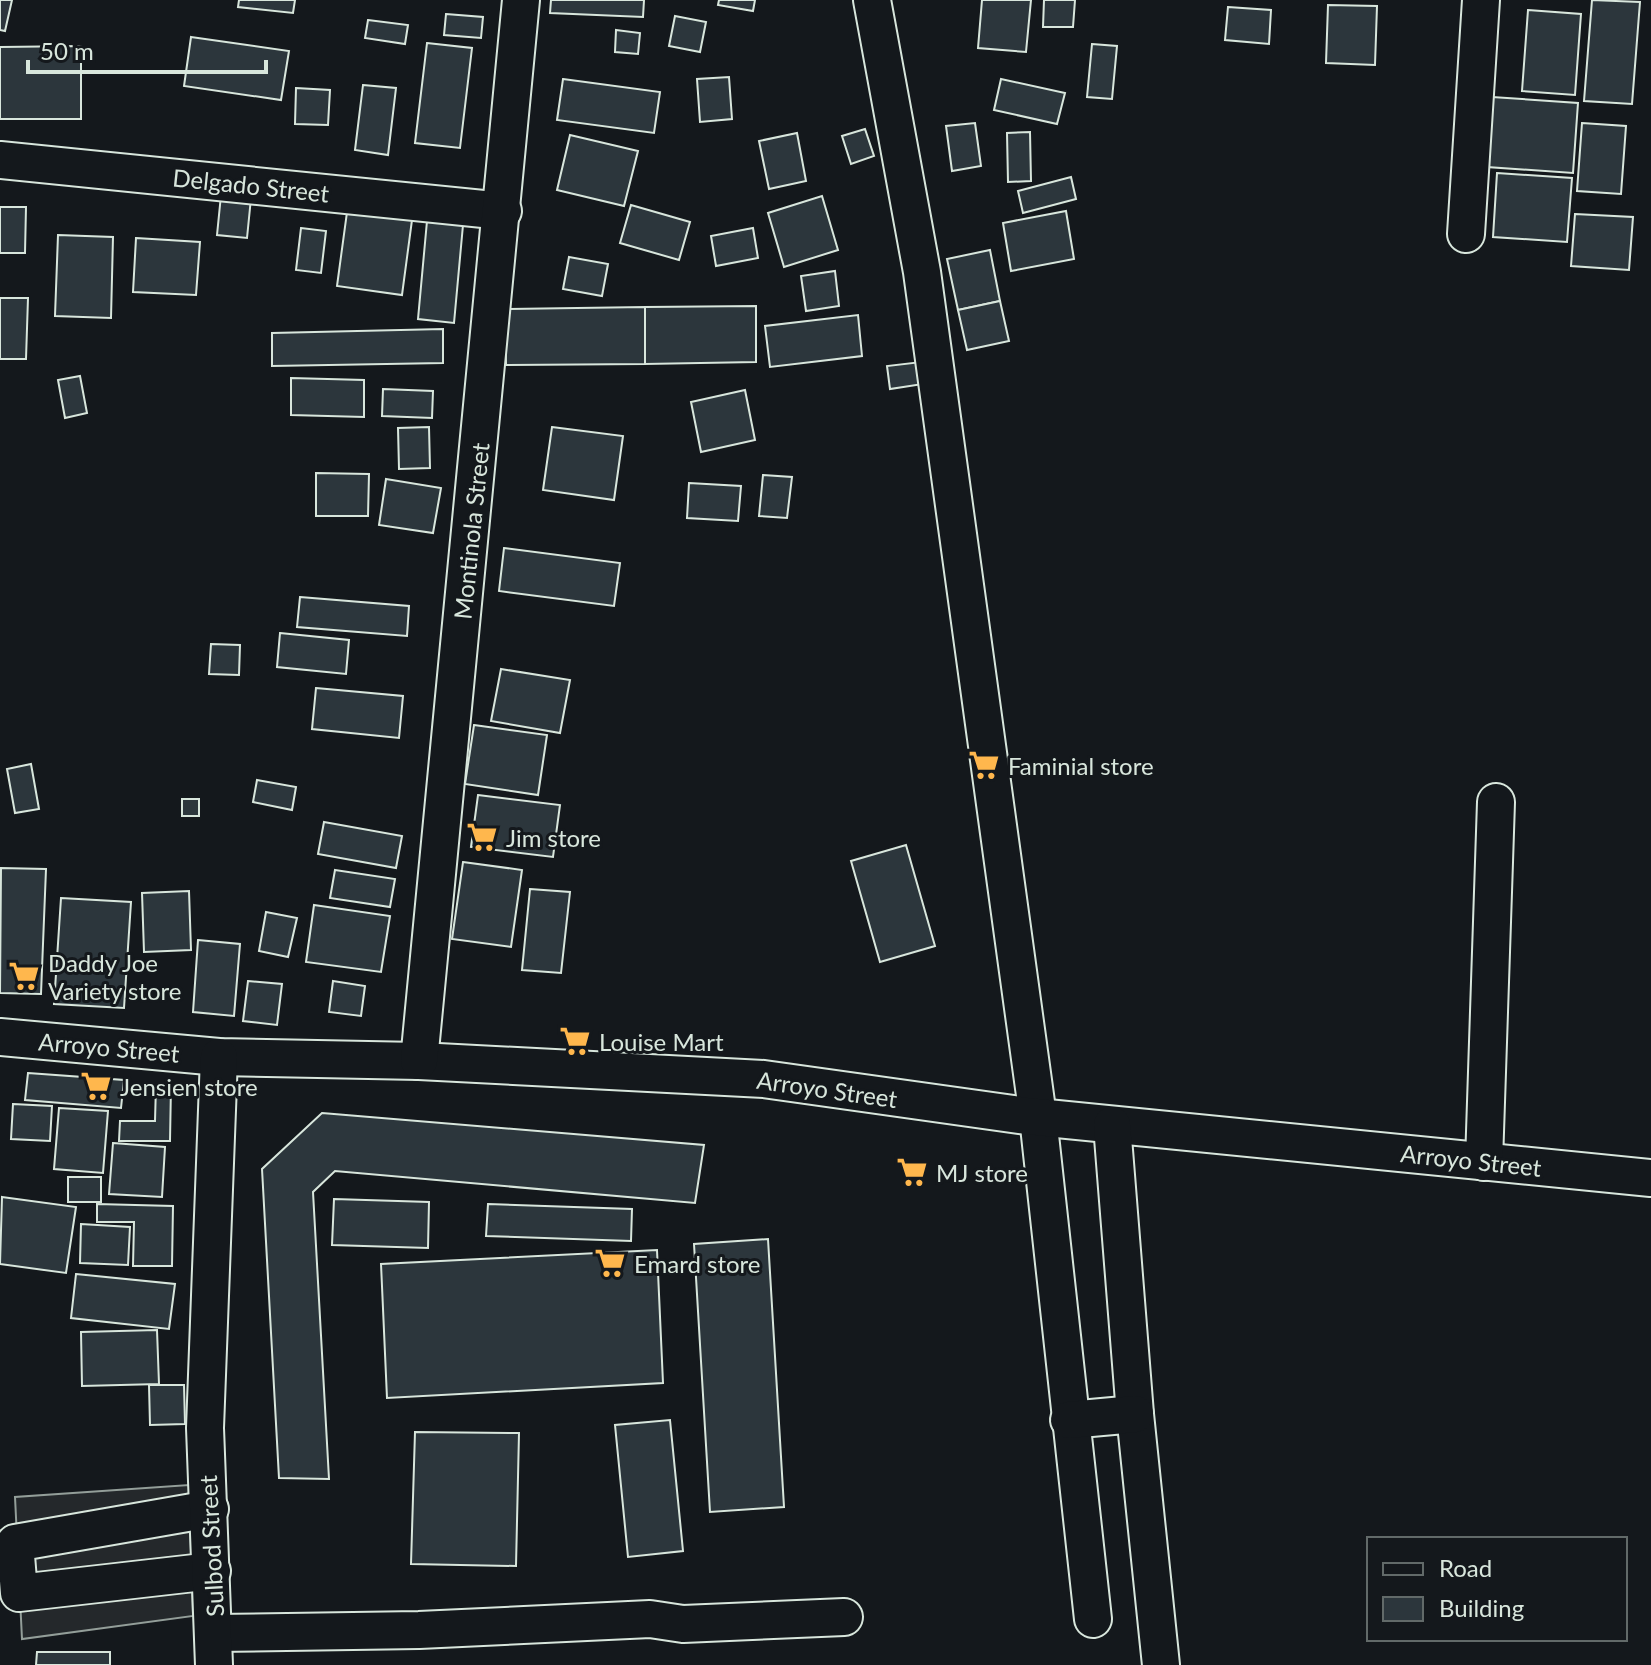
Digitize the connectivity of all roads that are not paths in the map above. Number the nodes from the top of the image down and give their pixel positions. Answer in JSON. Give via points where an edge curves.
{"nodes":[{"id":1,"x":521,"y":0,"type":"edge"},
{"id":2,"x":872,"y":0,"type":"edge"},
{"id":3,"x":1481,"y":0,"type":"edge"},
{"id":4,"x":0,"y":160,"type":"edge"},
{"id":5,"x":503,"y":211,"type":"junction"},
{"id":6,"x":1466,"y":234,"type":"dead end"},
{"id":7,"x":1496,"y":802,"type":"dead end"},
{"id":8,"x":0,"y":1037,"type":"edge"},
{"id":9,"x":219,"y":1057,"type":"junction"},
{"id":10,"x":419,"y":1061,"type":"junction"},
{"id":11,"x":1038,"y":1117,"type":"junction"},
{"id":12,"x":1112,"y":1125,"type":"junction"},
{"id":13,"x":1484,"y":1162,"type":"junction"},
{"id":14,"x":1651,"y":1178,"type":"edge"},
{"id":15,"x":1135,"y":1414,"type":"junction"},
{"id":16,"x":1069,"y":1420,"type":"junction"},
{"id":17,"x":210,"y":1509,"type":"junction"},
{"id":18,"x":212,"y":1571,"type":"junction"},
{"id":19,"x":844,"y":1617,"type":"dead end"},
{"id":20,"x":1093,"y":1619,"type":"dead end"},
{"id":21,"x":215,"y":1649,"type":"edge"},
{"id":22,"x":1161,"y":1665,"type":"edge"}],
"edges":[{"from":1,"to":5,"type":"street","name":"Montinola Street"},
{"from":2,"to":11,"type":"street","via":[[922,272]]},
{"from":3,"to":6,"type":"street"},
{"from":4,"to":5,"type":"street","name":"Delgado Street"},
{"from":5,"to":10,"type":"street","name":"Montinola Street"},
{"from":7,"to":13,"type":"street"},
{"from":8,"to":9,"type":"street","name":"Arroyo Street"},
{"from":9,"to":10,"type":"street","name":"Arroyo Street"},
{"from":9,"to":17,"type":"street","name":"Sulbod Street","via":[[205,1428]]},
{"from":10,"to":11,"type":"street","name":"Arroyo Street","via":[[764,1079]]},
{"from":11,"to":12,"type":"street","name":"Arroyo Street"},
{"from":11,"to":16,"type":"street"},
{"from":12,"to":13,"type":"street","name":"Arroyo Street"},
{"from":12,"to":15,"type":"street"},
{"from":13,"to":14,"type":"street","name":"Arroyo Street"},
{"from":15,"to":16,"type":"street"},
{"from":15,"to":22,"type":"street"},
{"from":16,"to":20,"type":"street"},
{"from":17,"to":18,"type":"street","name":"Sulbod Street"},
{"from":17,"to":18,"type":"street","via":[[15,1543],[19,1593]]},
{"from":18,"to":21,"type":"street","name":"Sulbod Street"},
{"from":19,"to":21,"type":"street","via":[[419,1630]]}]}
